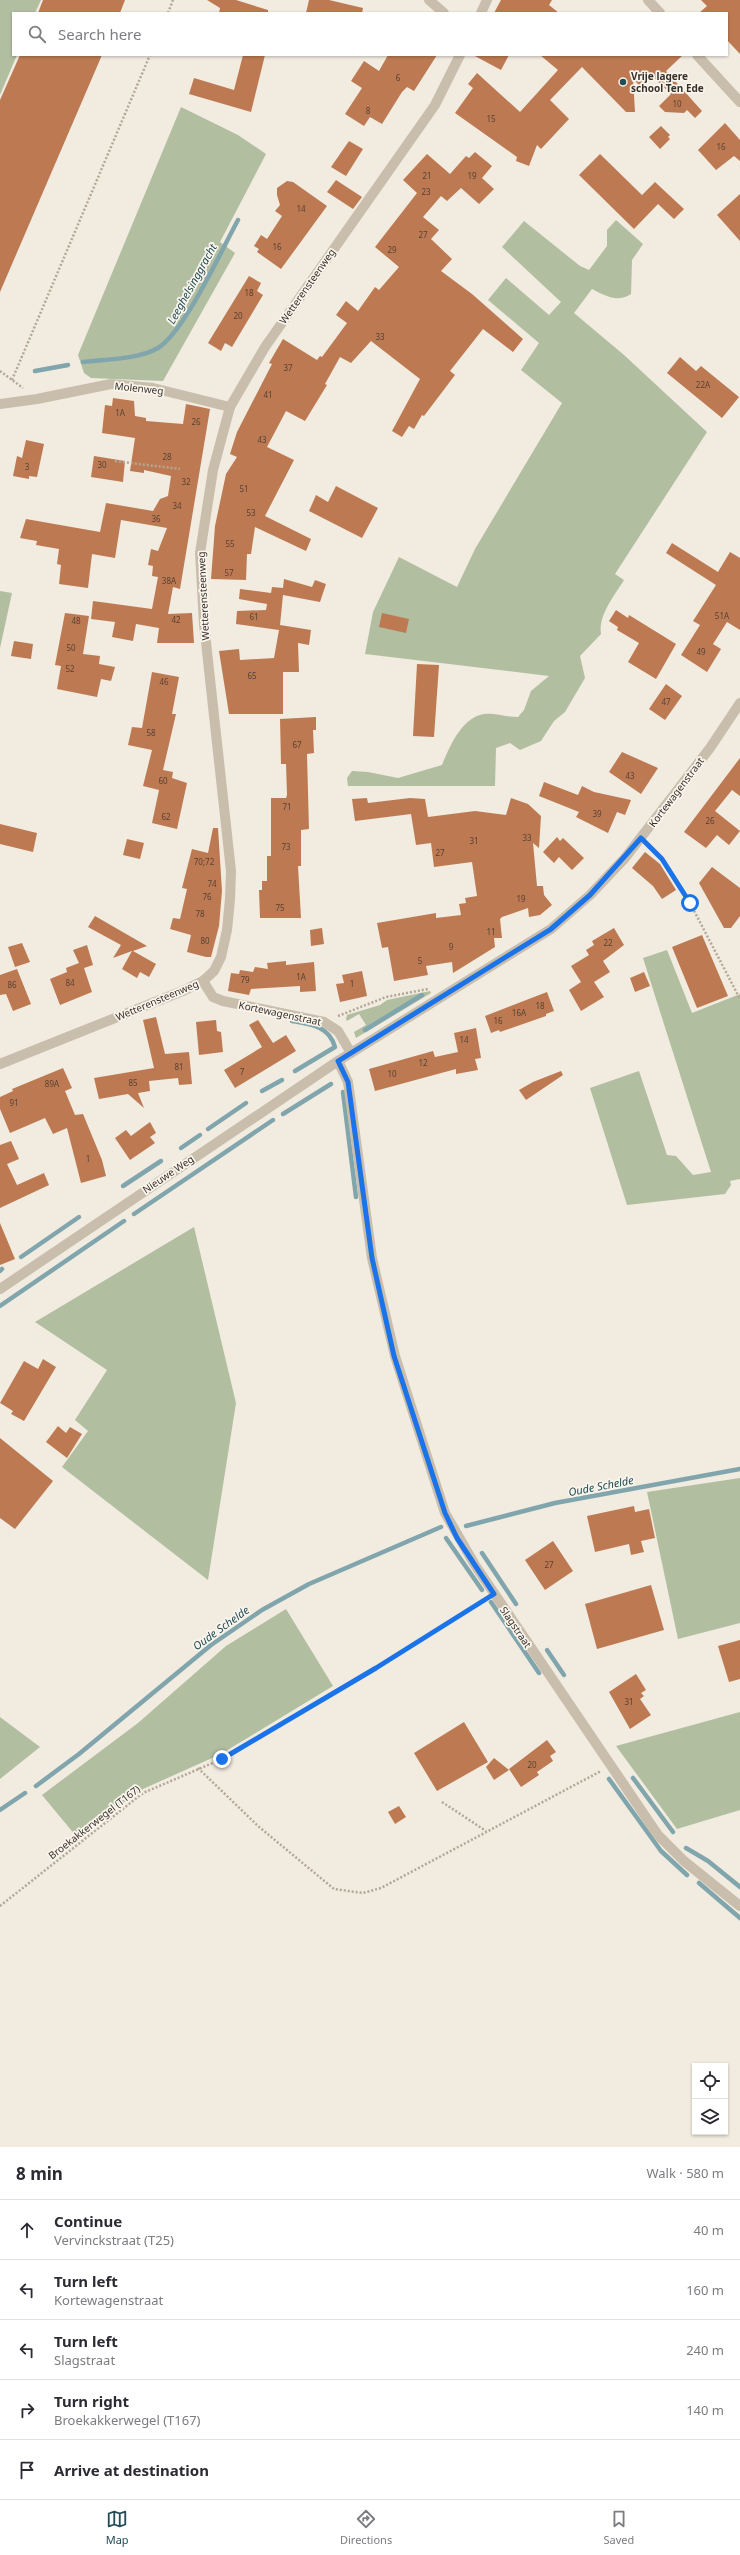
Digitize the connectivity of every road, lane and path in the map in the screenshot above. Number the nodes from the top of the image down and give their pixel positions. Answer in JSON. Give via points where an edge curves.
{"nodes":[{"id":1,"x":173,"y":0,"type":"edge"},
{"id":2,"x":428,"y":0,"type":"edge"},
{"id":3,"x":432,"y":0,"type":"edge"},
{"id":4,"x":487,"y":0,"type":"edge"},
{"id":5,"x":648,"y":0,"type":"edge"},
{"id":6,"x":168,"y":12,"type":"edge"},
{"id":7,"x":443,"y":12,"type":"edge"},
{"id":8,"x":481,"y":12,"type":"edge"},
{"id":9,"x":659,"y":12,"type":"edge"},
{"id":10,"x":150,"y":56,"type":"edge"},
{"id":11,"x":460,"y":56,"type":"edge"},
{"id":12,"x":698,"y":56,"type":"edge"},
{"id":13,"x":740,"y":102,"type":"edge"},
{"id":14,"x":0,"y":371,"type":"edge"},
{"id":15,"x":12,"y":380,"type":"junction"},
{"id":16,"x":38,"y":399,"type":"junction"},
{"id":17,"x":0,"y":404,"type":"edge"},
{"id":18,"x":230,"y":407,"type":"junction"},
{"id":19,"x":115,"y":460,"type":"dead end"},
{"id":20,"x":180,"y":469,"type":"dead end"},
{"id":21,"x":740,"y":703,"type":"edge"},
{"id":22,"x":641,"y":838,"type":"junction"},
{"id":23,"x":204,"y":981,"type":"junction"},
{"id":24,"x":443,"y":996,"type":"junction"},
{"id":25,"x":740,"y":999,"type":"edge"},
{"id":26,"x":327,"y":1023,"type":"junction"},
{"id":27,"x":351,"y":1053,"type":"junction"},
{"id":28,"x":338,"y":1061,"type":"junction"},
{"id":29,"x":0,"y":1064,"type":"edge"},
{"id":30,"x":0,"y":1289,"type":"edge"},
{"id":31,"x":494,"y":1594,"type":"junction"},
{"id":32,"x":610,"y":1766,"type":"junction"},
{"id":33,"x":198,"y":1768,"type":"junction"},
{"id":34,"x":442,"y":1802,"type":"dead end"},
{"id":35,"x":486,"y":1831,"type":"junction"},
{"id":36,"x":0,"y":1906,"type":"edge"},
{"id":37,"x":740,"y":1906,"type":"edge"}],
"edges":[{"from":1,"to":6,"type":"path"},
{"from":2,"to":3,"type":"street"},
{"from":2,"to":7,"type":"street"},
{"from":4,"to":8,"type":"street"},
{"from":5,"to":9,"type":"street"},
{"from":10,"to":15,"type":"path"},
{"from":11,"to":18,"type":"street","name":"Wetterensteenweg","via":[[435,105],[265,348]]},
{"from":12,"to":13,"type":"street"},
{"from":14,"to":15,"type":"path"},
{"from":15,"to":16,"type":"path"},
{"from":16,"to":17,"type":"street","name":"Molenweg"},
{"from":16,"to":18,"type":"street","name":"Molenweg","via":[[111,384],[183,394]]},
{"from":18,"to":23,"type":"street","name":"Wetterensteenweg","via":[[213,470],[200,553],[204,624],[231,871],[225,946],[214,971]]},
{"from":19,"to":20,"type":"path"},
{"from":21,"to":22,"type":"street","name":"Kortewagenstraat","via":[[710,748]]},
{"from":22,"to":24,"type":"street","name":"Kortewagenstraat","via":[[590,895],[551,929]]},
{"from":22,"to":25,"type":"path","via":[[662,859],[690,903]]},
{"from":23,"to":26,"type":"street","name":"Kortewagenstraat","via":[[214,997],[223,1002],[315,1018]]},
{"from":23,"to":29,"type":"street","name":"Wetterensteenweg"},
{"from":24,"to":26,"type":"path","via":[[430,989],[386,997],[378,1002],[347,1011]]},
{"from":24,"to":27,"type":"street","name":"Kortewagenstraat"},
{"from":26,"to":27,"type":"street","name":"Kortewagenstraat","via":[[338,1031]]},
{"from":27,"to":28,"type":"street","name":"Kortewagenstraat"},
{"from":28,"to":30,"type":"street","name":"Nieuwe Weg"},
{"from":28,"to":31,"type":"street","name":"Slagstraat","via":[[348,1082],[372,1258],[394,1356],[445,1513],[457,1538]]},
{"from":31,"to":32,"type":"street","name":"Slagstraat"},
{"from":31,"to":33,"type":"path","name":"Broekakkerwegel (T167)","via":[[376,1668],[222,1759]]},
{"from":32,"to":35,"type":"path"},
{"from":32,"to":37,"type":"street","name":"Slagstraat","via":[[658,1835],[684,1861]]},
{"from":33,"to":35,"type":"path","via":[[258,1826],[334,1889],[363,1893],[381,1888]]},
{"from":33,"to":36,"type":"path","name":"Broekakkerwegel (T167)","via":[[143,1793]]},
{"from":34,"to":35,"type":"path"}]}
